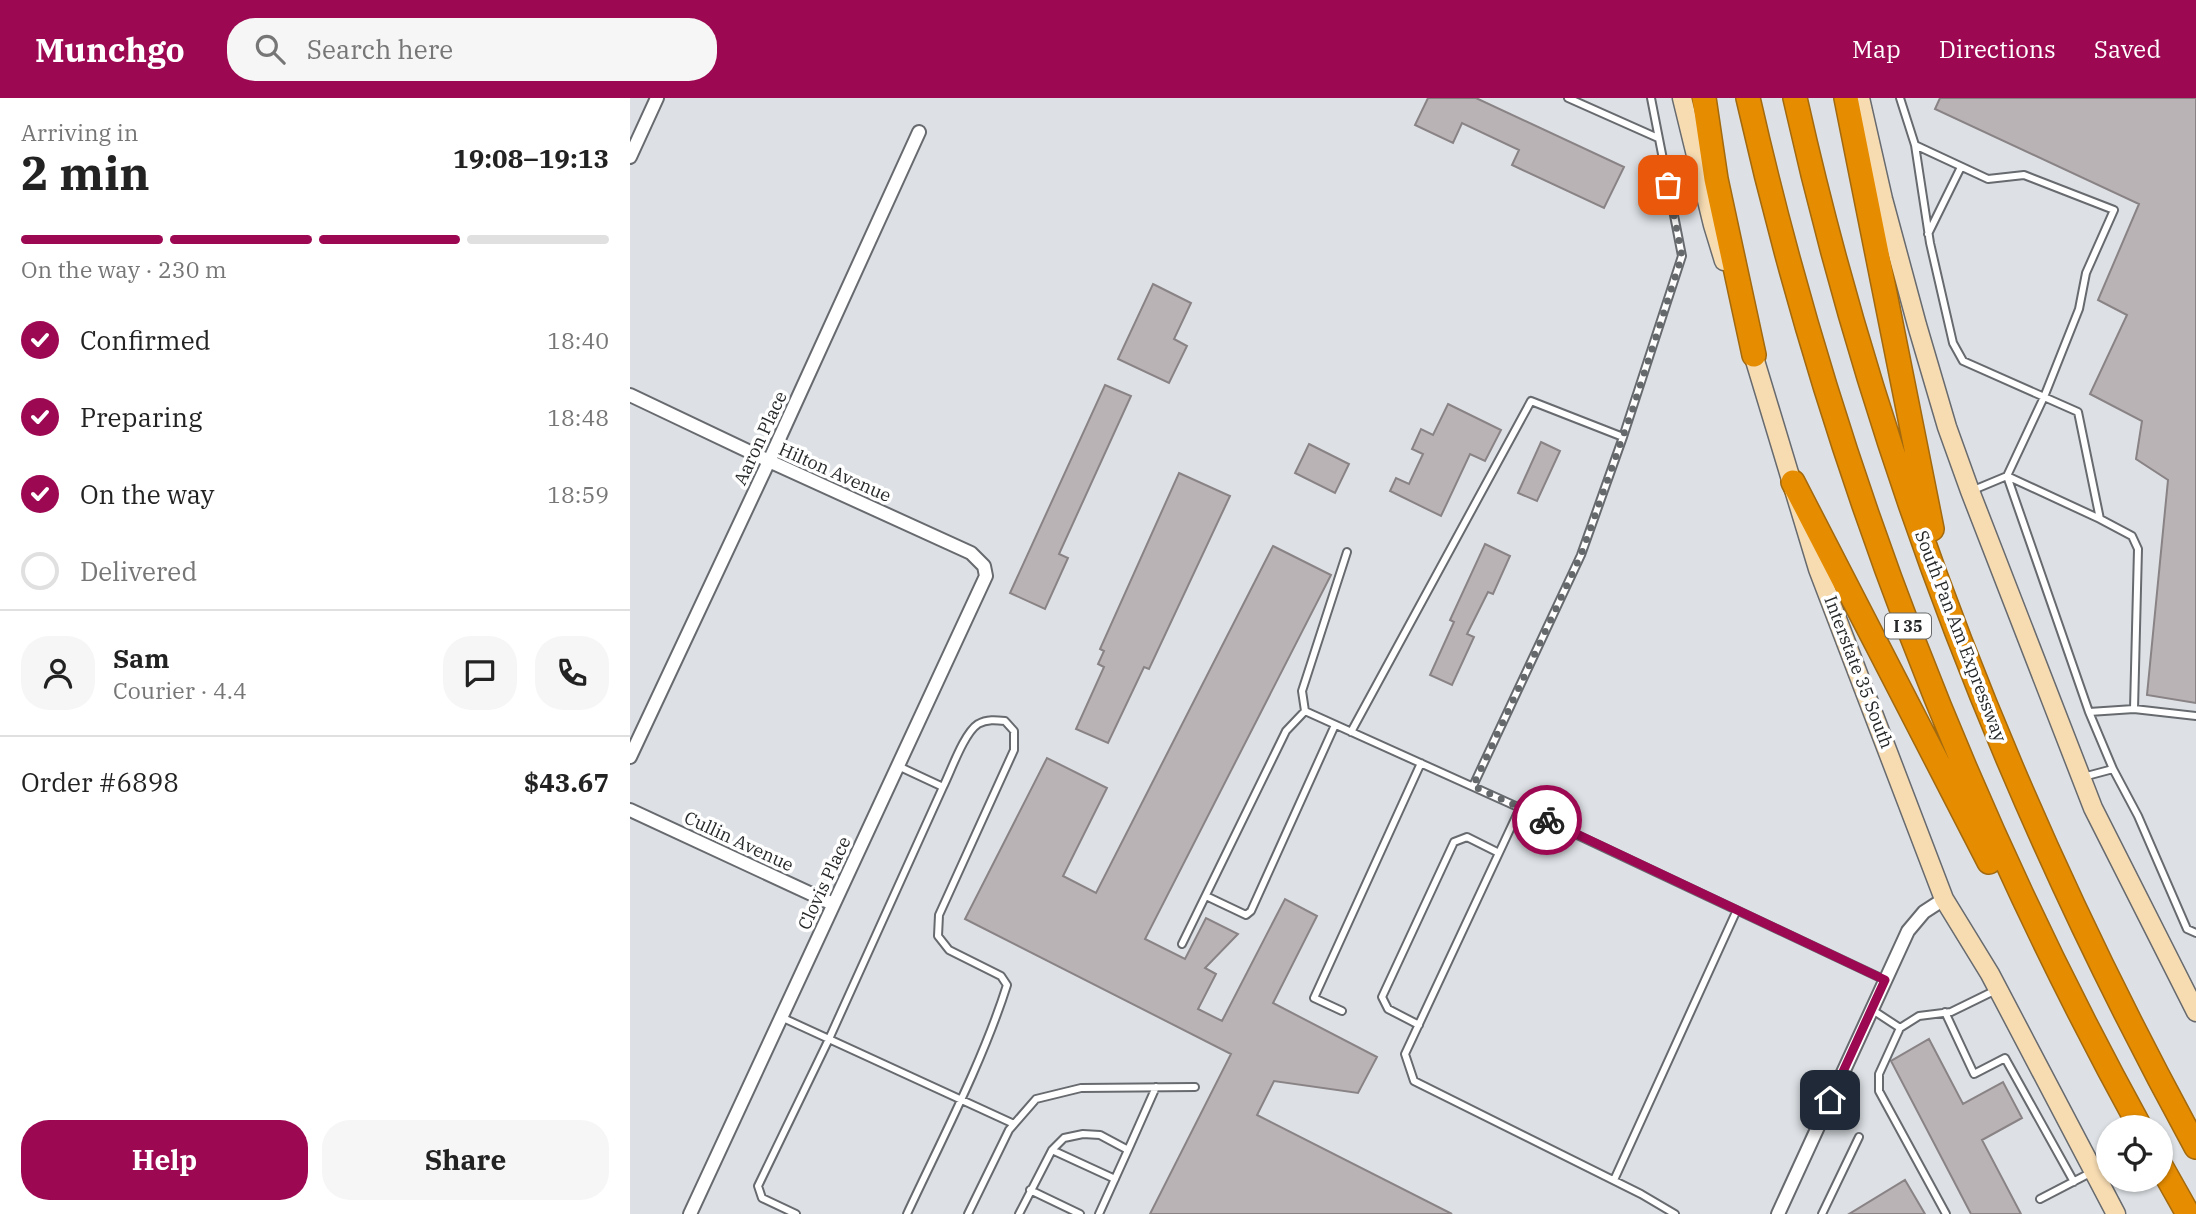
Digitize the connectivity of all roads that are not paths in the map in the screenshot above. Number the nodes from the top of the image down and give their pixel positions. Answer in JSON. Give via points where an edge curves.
{"nodes":[{"id":1,"x":657,"y":98,"type":"edge"},
{"id":2,"x":1567,"y":98,"type":"edge"},
{"id":3,"x":1651,"y":98,"type":"edge"},
{"id":4,"x":1682,"y":98,"type":"edge"},
{"id":5,"x":1704,"y":98,"type":"edge"},
{"id":6,"x":1748,"y":98,"type":"edge"},
{"id":7,"x":1795,"y":98,"type":"edge"},
{"id":8,"x":1846,"y":98,"type":"edge"},
{"id":9,"x":1860,"y":98,"type":"edge"},
{"id":10,"x":1899,"y":98,"type":"edge"},
{"id":11,"x":919,"y":132,"type":"dead end"},
{"id":12,"x":1658,"y":138,"type":"junction"},
{"id":13,"x":1915,"y":145,"type":"junction"},
{"id":14,"x":630,"y":157,"type":"edge"},
{"id":15,"x":1961,"y":167,"type":"junction"},
{"id":16,"x":1928,"y":234,"type":"junction"},
{"id":17,"x":1754,"y":355,"type":"junction"},
{"id":18,"x":630,"y":395,"type":"edge"},
{"id":19,"x":2043,"y":397,"type":"junction"},
{"id":20,"x":1623,"y":437,"type":"junction"},
{"id":21,"x":769,"y":461,"type":"junction"},
{"id":22,"x":2007,"y":476,"type":"junction"},
{"id":23,"x":1793,"y":482,"type":"junction"},
{"id":24,"x":1970,"y":492,"type":"junction"},
{"id":25,"x":2100,"y":519,"type":"junction"},
{"id":26,"x":1346,"y":552,"type":"dead end"},
{"id":27,"x":984,"y":566,"type":"joint"},
{"id":28,"x":1951,"y":618,"type":"junction"},
{"id":29,"x":2134,"y":709,"type":"junction"},
{"id":30,"x":1304,"y":711,"type":"junction"},
{"id":31,"x":2089,"y":712,"type":"junction"},
{"id":32,"x":2196,"y":716,"type":"edge"},
{"id":33,"x":1335,"y":725,"type":"junction"},
{"id":34,"x":1350,"y":732,"type":"junction"},
{"id":35,"x":630,"y":757,"type":"edge"},
{"id":36,"x":1420,"y":763,"type":"junction"},
{"id":37,"x":898,"y":766,"type":"junction"},
{"id":38,"x":2113,"y":769,"type":"junction"},
{"id":39,"x":2080,"y":777,"type":"junction"},
{"id":40,"x":1473,"y":786,"type":"junction"},
{"id":41,"x":943,"y":787,"type":"junction"},
{"id":42,"x":1520,"y":808,"type":"junction"},
{"id":43,"x":630,"y":810,"type":"edge"},
{"id":44,"x":1499,"y":853,"type":"junction"},
{"id":45,"x":1206,"y":896,"type":"junction"},
{"id":46,"x":1944,"y":899,"type":"junction"},
{"id":47,"x":833,"y":904,"type":"junction"},
{"id":48,"x":1737,"y":912,"type":"junction"},
{"id":49,"x":2196,"y":933,"type":"edge"},
{"id":50,"x":1182,"y":944,"type":"dead end"},
{"id":51,"x":1885,"y":980,"type":"junction"},
{"id":52,"x":1998,"y":989,"type":"junction"},
{"id":53,"x":1871,"y":1009,"type":"junction"},
{"id":54,"x":1342,"y":1011,"type":"dead end"},
{"id":55,"x":1945,"y":1012,"type":"junction"},
{"id":56,"x":2196,"y":1012,"type":"edge"},
{"id":57,"x":781,"y":1017,"type":"junction"},
{"id":58,"x":1419,"y":1025,"type":"junction"},
{"id":59,"x":1900,"y":1028,"type":"junction"},
{"id":60,"x":829,"y":1040,"type":"junction"},
{"id":61,"x":2114,"y":1080,"type":"junction"},
{"id":62,"x":1156,"y":1087,"type":"junction"},
{"id":63,"x":1195,"y":1087,"type":"dead end"},
{"id":64,"x":960,"y":1100,"type":"junction"},
{"id":65,"x":2133,"y":1115,"type":"edge"},
{"id":66,"x":1014,"y":1124,"type":"junction"},
{"id":67,"x":1859,"y":1137,"type":"dead end"},
{"id":68,"x":2196,"y":1147,"type":"edge"},
{"id":69,"x":1052,"y":1150,"type":"junction"},
{"id":70,"x":1128,"y":1150,"type":"junction"},
{"id":71,"x":2094,"y":1172,"type":"junction"},
{"id":72,"x":1115,"y":1179,"type":"junction"},
{"id":73,"x":1614,"y":1180,"type":"junction"},
{"id":74,"x":2074,"y":1182,"type":"junction"},
{"id":75,"x":2173,"y":1188,"type":"edge"},
{"id":76,"x":1030,"y":1190,"type":"junction"},
{"id":77,"x":2040,"y":1199,"type":"dead end"},
{"id":78,"x":2109,"y":1210,"type":"edge"},
{"id":79,"x":2186,"y":1212,"type":"edge"},
{"id":80,"x":690,"y":1214,"type":"edge"},
{"id":81,"x":796,"y":1214,"type":"edge"},
{"id":82,"x":907,"y":1214,"type":"edge"},
{"id":83,"x":968,"y":1214,"type":"edge"},
{"id":84,"x":1019,"y":1214,"type":"edge"},
{"id":85,"x":1080,"y":1214,"type":"edge"},
{"id":86,"x":1099,"y":1214,"type":"edge"},
{"id":87,"x":1675,"y":1214,"type":"edge"},
{"id":88,"x":1778,"y":1214,"type":"edge"},
{"id":89,"x":1822,"y":1214,"type":"edge"},
{"id":90,"x":1946,"y":1214,"type":"edge"}],
"edges":[{"from":1,"to":14,"type":"street"},
{"from":2,"to":12,"type":"lane"},
{"from":3,"to":12,"type":"lane"},
{"from":4,"to":17,"type":"main road","name":"Interstate 35 South","via":[[1713,225]]},
{"from":5,"to":17,"type":"highway","via":[[1716,179]]},
{"from":6,"to":61,"type":"highway","number":"I 35","via":[[1807,329],[1886,572],[1979,804]]},
{"from":7,"to":28,"type":"highway","name":"South Pan Am Expressway","number":"I 35","via":[[1853,323]]},
{"from":8,"to":28,"type":"highway"},
{"from":9,"to":24,"type":"main road","via":[[1917,325]]},
{"from":10,"to":13,"type":"lane"},
{"from":11,"to":21,"type":"street","name":"Aaron Place"},
{"from":12,"to":20,"type":"lane","via":[[1682,256]]},
{"from":13,"to":15,"type":"lane"},
{"from":13,"to":16,"type":"lane"},
{"from":15,"to":16,"type":"lane"},
{"from":15,"to":19,"type":"lane","via":[[1988,179],[2024,175],[2114,210],[2086,273],[2078,309]]},
{"from":16,"to":19,"type":"lane","via":[[1953,343],[1964,360]]},
{"from":17,"to":23,"type":"main road","name":"Interstate 35 South"},
{"from":18,"to":21,"type":"street","name":"Hilton Avenue"},
{"from":19,"to":22,"type":"lane"},
{"from":19,"to":25,"type":"lane","via":[[2078,412]]},
{"from":20,"to":34,"type":"lane","via":[[1531,401]]},
{"from":20,"to":40,"type":"lane","via":[[1581,555]]},
{"from":21,"to":27,"type":"street","name":"Hilton Avenue","via":[[971,553]]},
{"from":21,"to":35,"type":"street","name":"Aaron Place"},
{"from":22,"to":24,"type":"lane"},
{"from":22,"to":25,"type":"lane"},
{"from":22,"to":31,"type":"lane"},
{"from":23,"to":46,"type":"main road","name":"Interstate 35 South","via":[[1818,569]]},
{"from":23,"to":61,"type":"highway","via":[[2050,984]]},
{"from":24,"to":39,"type":"main road"},
{"from":25,"to":29,"type":"lane","via":[[2132,536],[2138,549]]},
{"from":26,"to":30,"type":"lane","via":[[1302,691]]},
{"from":27,"to":37,"type":"street","name":"Clovis Place","via":[[982,586]]},
{"from":28,"to":68,"type":"highway","name":"South Pan Am Expressway","number":"I 35","via":[[2076,912]]},
{"from":29,"to":31,"type":"lane"},
{"from":29,"to":32,"type":"lane"},
{"from":30,"to":33,"type":"lane"},
{"from":30,"to":45,"type":"lane","via":[[1286,732]]},
{"from":31,"to":38,"type":"lane"},
{"from":33,"to":34,"type":"lane"},
{"from":33,"to":45,"type":"lane","via":[[1251,911],[1246,915]]},
{"from":34,"to":36,"type":"lane"},
{"from":36,"to":40,"type":"lane"},
{"from":36,"to":54,"type":"lane","via":[[1314,998]]},
{"from":37,"to":41,"type":"lane"},
{"from":37,"to":47,"type":"street","name":"Clovis Place"},
{"from":38,"to":39,"type":"lane"},
{"from":38,"to":49,"type":"lane","via":[[2187,929]]},
{"from":39,"to":56,"type":"main road"},
{"from":40,"to":42,"type":"lane"},
{"from":41,"to":60,"type":"lane"},
{"from":41,"to":64,"type":"lane","via":[[978,724],[1005,721],[1014,731],[1014,750],[939,915],[938,936],[949,950],[1001,976],[1006,985]]},
{"from":42,"to":44,"type":"lane"},
{"from":42,"to":48,"type":"lane"},
{"from":43,"to":47,"type":"street","name":"Cullin Avenue"},
{"from":44,"to":58,"type":"lane"},
{"from":44,"to":58,"type":"lane","via":[[1467,837],[1454,842],[1382,997],[1388,1009]]},
{"from":45,"to":50,"type":"lane"},
{"from":46,"to":51,"type":"street","via":[[1924,912],[1908,931]]},
{"from":46,"to":52,"type":"main road","name":"Interstate 35 South"},
{"from":47,"to":57,"type":"street","name":"Clovis Place"},
{"from":48,"to":51,"type":"lane"},
{"from":48,"to":73,"type":"lane"},
{"from":51,"to":53,"type":"street"},
{"from":52,"to":55,"type":"lane"},
{"from":52,"to":71,"type":"main road","name":"Interstate 35 South"},
{"from":53,"to":59,"type":"lane"},
{"from":53,"to":88,"type":"street"},
{"from":55,"to":59,"type":"lane","via":[[1919,1016]]},
{"from":55,"to":74,"type":"lane","via":[[1974,1074],[2006,1058]]},
{"from":57,"to":60,"type":"lane"},
{"from":57,"to":80,"type":"street","name":"Clovis Place"},
{"from":58,"to":73,"type":"lane","via":[[1405,1054],[1414,1081]]},
{"from":59,"to":90,"type":"lane","via":[[1879,1074],[1879,1091]]},
{"from":60,"to":64,"type":"lane"},
{"from":60,"to":81,"type":"lane","via":[[758,1186],[762,1198]]},
{"from":61,"to":65,"type":"highway","number":"I 35"},
{"from":62,"to":63,"type":"lane"},
{"from":62,"to":66,"type":"lane","via":[[1081,1088],[1036,1099]]},
{"from":62,"to":70,"type":"lane"},
{"from":64,"to":66,"type":"lane"},
{"from":64,"to":82,"type":"lane"},
{"from":66,"to":83,"type":"lane"},
{"from":67,"to":89,"type":"lane"},
{"from":69,"to":70,"type":"lane","via":[[1064,1138],[1083,1134],[1100,1135]]},
{"from":69,"to":72,"type":"lane"},
{"from":69,"to":76,"type":"lane"},
{"from":70,"to":72,"type":"lane"},
{"from":71,"to":74,"type":"lane"},
{"from":71,"to":78,"type":"main road","name":"Interstate 35 South"},
{"from":72,"to":86,"type":"lane"},
{"from":73,"to":87,"type":"lane"},
{"from":74,"to":77,"type":"lane"},
{"from":75,"to":79,"type":"highway"},
{"from":76,"to":84,"type":"lane"},
{"from":76,"to":85,"type":"lane"}]}
